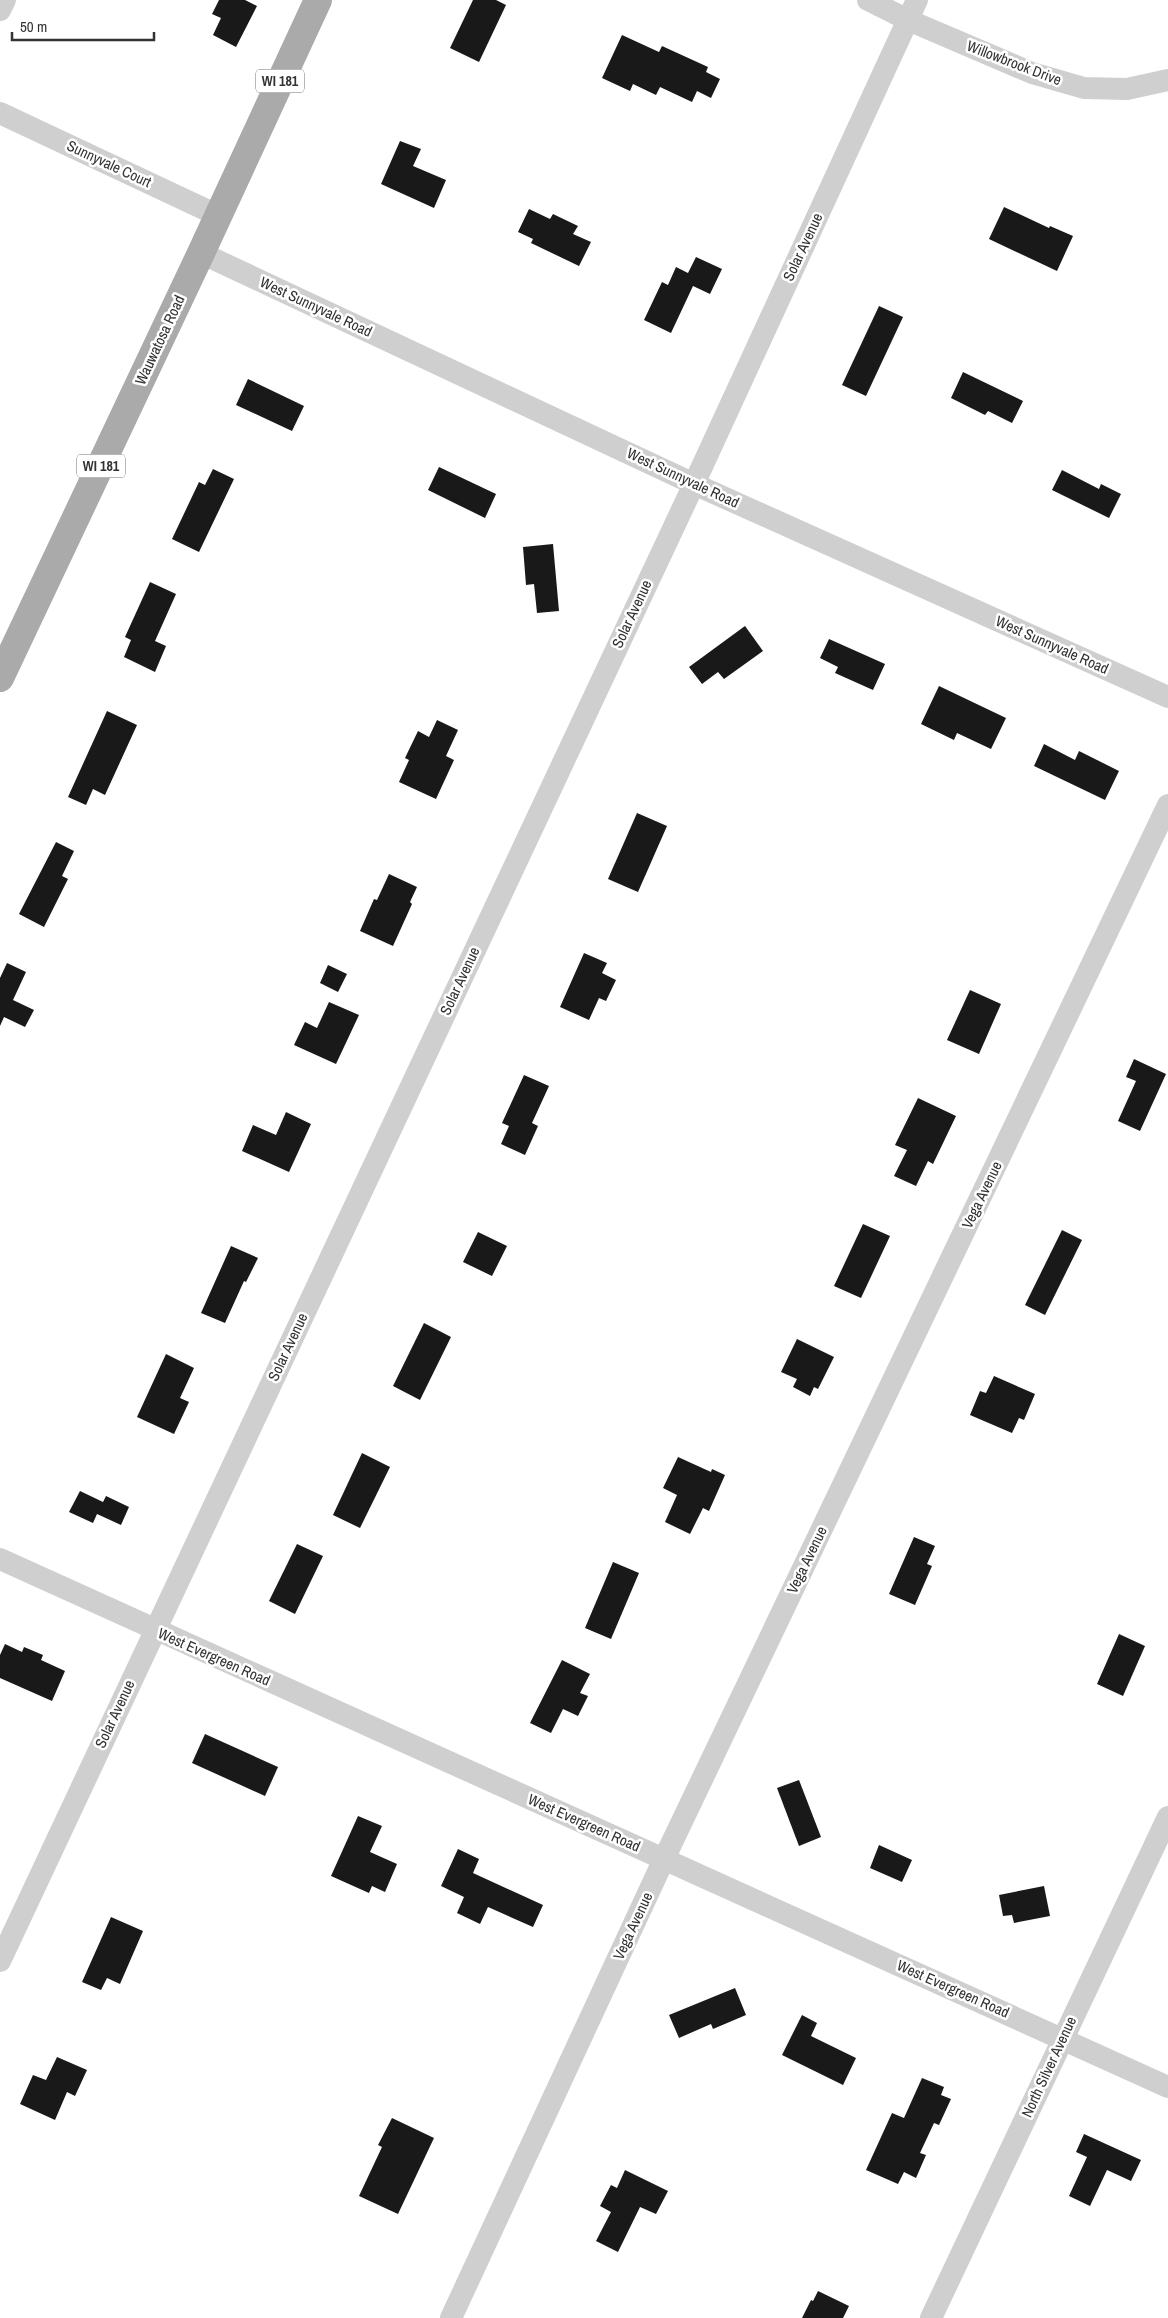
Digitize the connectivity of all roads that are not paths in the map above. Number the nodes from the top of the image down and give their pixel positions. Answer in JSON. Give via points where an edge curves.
{"nodes":[{"id":1,"x":5,"y":0,"type":"edge"},
{"id":2,"x":318,"y":0,"type":"edge"},
{"id":3,"x":868,"y":0,"type":"edge"},
{"id":4,"x":0,"y":10,"type":"edge"},
{"id":5,"x":913,"y":10,"type":"edge"},
{"id":6,"x":1168,"y":80,"type":"edge"},
{"id":7,"x":0,"y":113,"type":"edge"},
{"id":8,"x":217,"y":216,"type":"junction"},
{"id":9,"x":201,"y":253,"type":"junction"},
{"id":10,"x":694,"y":484,"type":"junction"},
{"id":11,"x":0,"y":678,"type":"edge"},
{"id":12,"x":1168,"y":697,"type":"edge"},
{"id":13,"x":1168,"y":805,"type":"edge"},
{"id":14,"x":0,"y":1559,"type":"edge"},
{"id":15,"x":154,"y":1630,"type":"junction"},
{"id":16,"x":1168,"y":1817,"type":"edge"},
{"id":17,"x":664,"y":1859,"type":"junction"},
{"id":18,"x":0,"y":1961,"type":"edge"},
{"id":19,"x":1062,"y":2038,"type":"junction"},
{"id":20,"x":1168,"y":2087,"type":"edge"},
{"id":21,"x":451,"y":2318,"type":"edge"},
{"id":22,"x":931,"y":2318,"type":"edge"}],
"edges":[{"from":1,"to":4,"type":"street"},
{"from":2,"to":8,"type":"main road","name":"Wauwatosa Road","number":"WI 181"},
{"from":3,"to":5,"type":"street","name":"Willowbrook Drive"},
{"from":5,"to":6,"type":"street","name":"Willowbrook Drive","via":[[1032,73],[1084,88],[1127,89]]},
{"from":5,"to":10,"type":"street","name":"Solar Avenue"},
{"from":7,"to":8,"type":"street","name":"Sunnyvale Court"},
{"from":8,"to":9,"type":"main road","name":"Wauwatosa Road","number":"WI 181"},
{"from":9,"to":10,"type":"street","name":"West Sunnyvale Road"},
{"from":9,"to":11,"type":"main road","name":"Wauwatosa Road","number":"WI 181"},
{"from":10,"to":12,"type":"street","name":"West Sunnyvale Road"},
{"from":10,"to":15,"type":"street","name":"Solar Avenue"},
{"from":13,"to":17,"type":"street","name":"Vega Avenue"},
{"from":14,"to":15,"type":"street","name":"West Evergreen Road"},
{"from":15,"to":17,"type":"street","name":"West Evergreen Road"},
{"from":15,"to":18,"type":"street","name":"Solar Avenue"},
{"from":16,"to":19,"type":"street","name":"North Silver Avenue"},
{"from":17,"to":19,"type":"street","name":"West Evergreen Road"},
{"from":17,"to":21,"type":"street","name":"Vega Avenue"},
{"from":19,"to":20,"type":"street","name":"West Evergreen Road"},
{"from":19,"to":22,"type":"street","name":"North Silver Avenue"}]}
